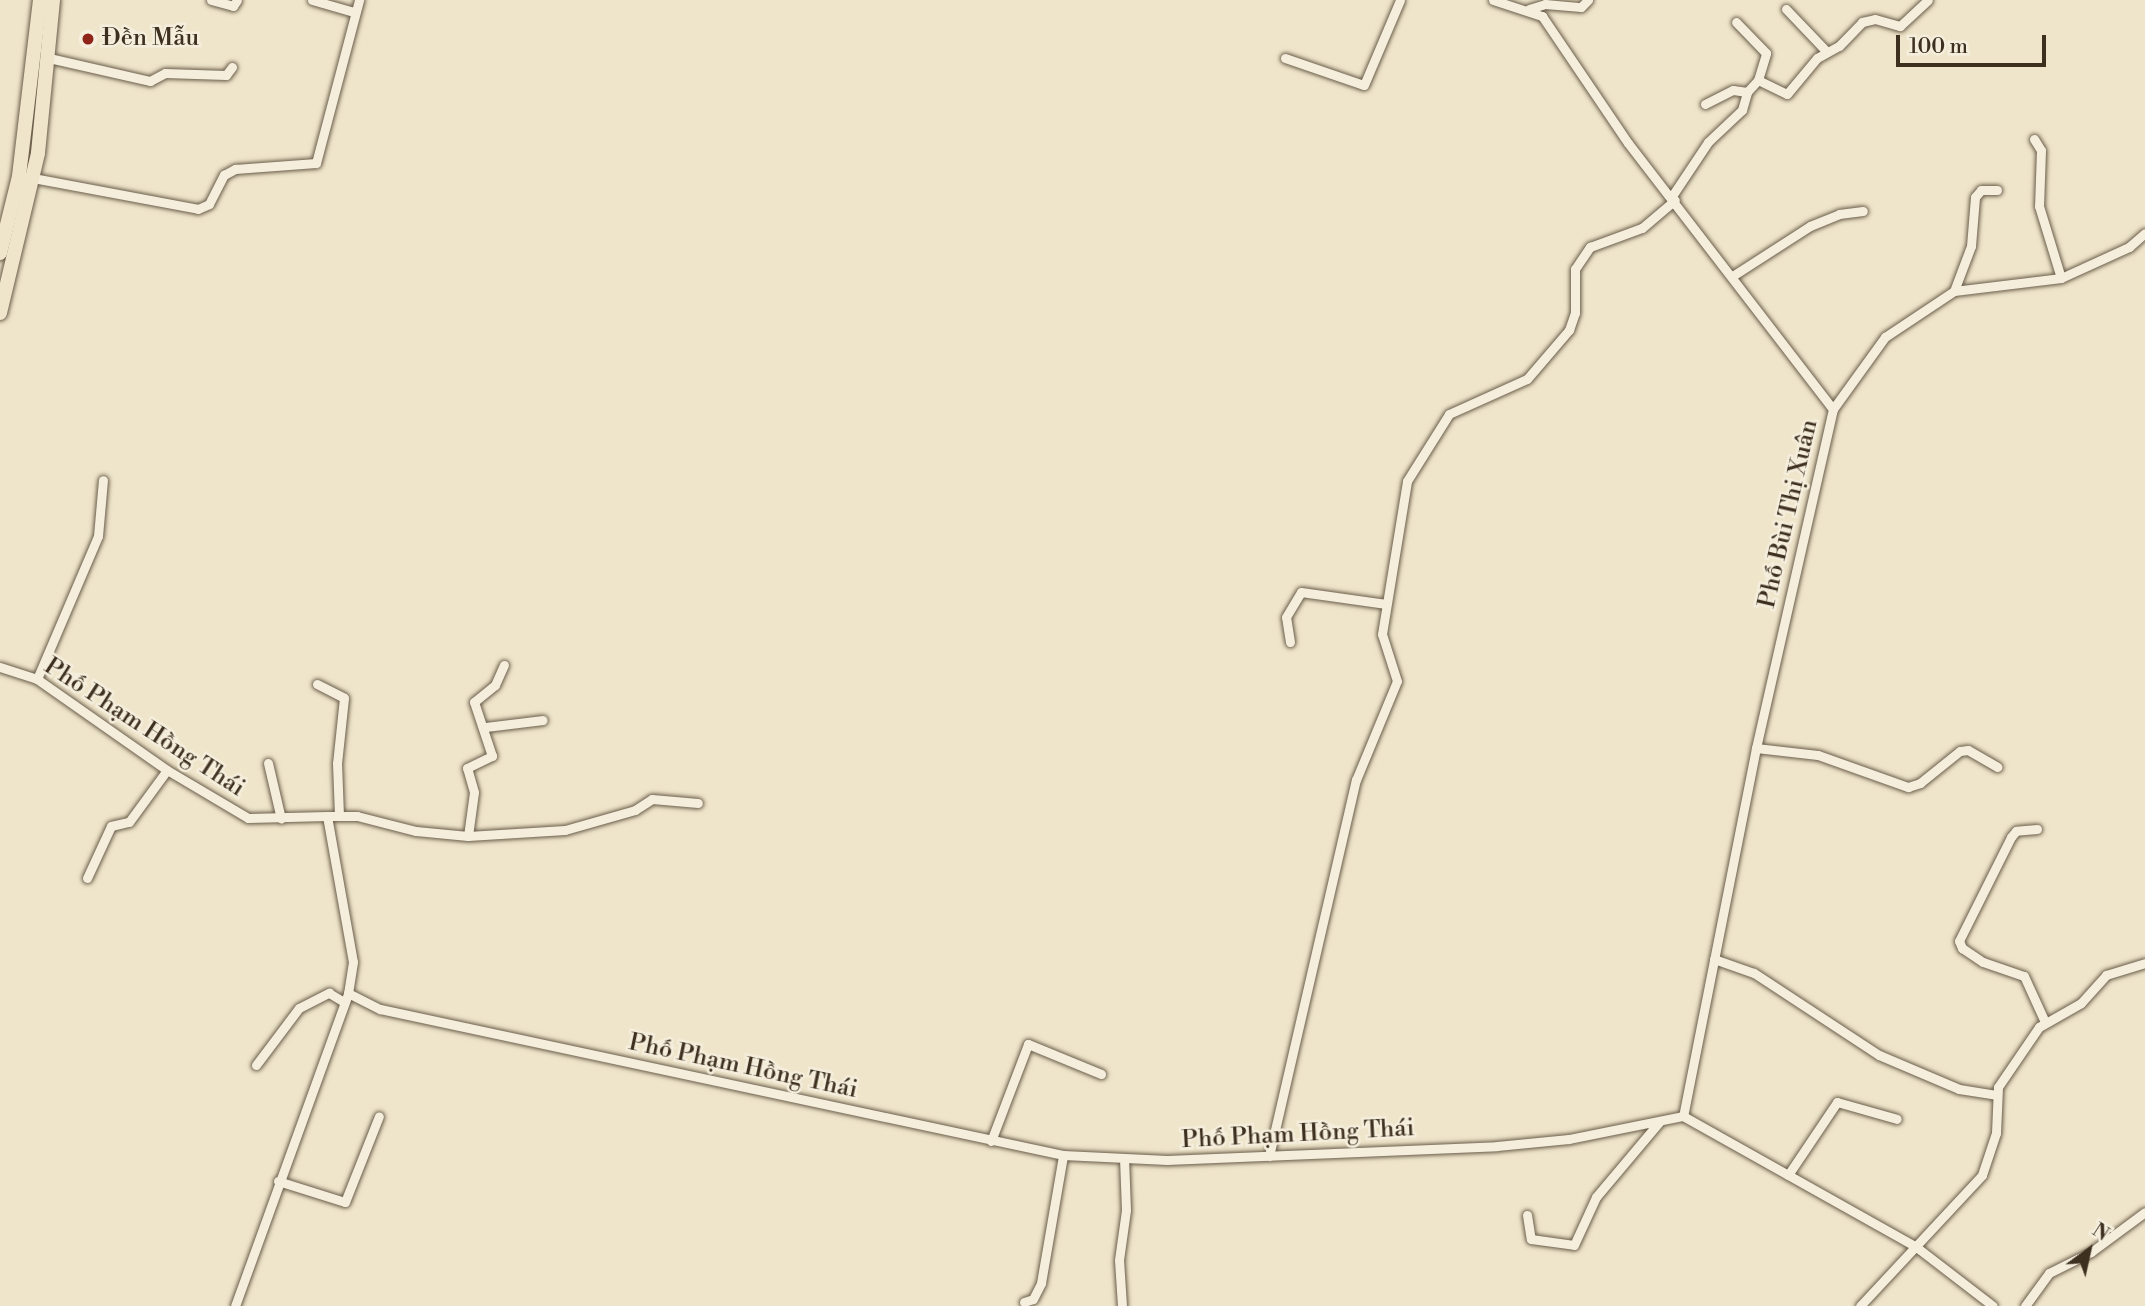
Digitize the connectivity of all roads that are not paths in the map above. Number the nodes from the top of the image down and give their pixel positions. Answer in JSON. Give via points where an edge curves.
{"nodes":[{"id":1,"x":40,"y":0,"type":"edge"},
{"id":2,"x":53,"y":0,"type":"edge"},
{"id":3,"x":211,"y":0,"type":"edge"},
{"id":4,"x":237,"y":0,"type":"edge"},
{"id":5,"x":312,"y":0,"type":"edge"},
{"id":6,"x":359,"y":0,"type":"edge"},
{"id":7,"x":1400,"y":0,"type":"edge"},
{"id":8,"x":1493,"y":0,"type":"edge"},
{"id":9,"x":1588,"y":0,"type":"edge"},
{"id":10,"x":1928,"y":0,"type":"edge"},
{"id":11,"x":1529,"y":9,"type":"junction"},
{"id":12,"x":1786,"y":9,"type":"dead end"},
{"id":13,"x":354,"y":12,"type":"junction"},
{"id":14,"x":1736,"y":22,"type":"dead end"},
{"id":15,"x":1827,"y":52,"type":"junction"},
{"id":16,"x":49,"y":58,"type":"junction"},
{"id":17,"x":1285,"y":58,"type":"dead end"},
{"id":18,"x":232,"y":67,"type":"dead end"},
{"id":19,"x":1758,"y":80,"type":"junction"},
{"id":20,"x":1747,"y":92,"type":"junction"},
{"id":21,"x":1705,"y":104,"type":"dead end"},
{"id":22,"x":2034,"y":139,"type":"dead end"},
{"id":23,"x":33,"y":178,"type":"junction"},
{"id":24,"x":1997,"y":190,"type":"dead end"},
{"id":25,"x":1673,"y":198,"type":"junction"},
{"id":26,"x":1863,"y":211,"type":"dead end"},
{"id":27,"x":2145,"y":233,"type":"edge"},
{"id":28,"x":0,"y":253,"type":"edge"},
{"id":29,"x":1734,"y":275,"type":"junction"},
{"id":30,"x":2061,"y":278,"type":"junction"},
{"id":31,"x":1954,"y":291,"type":"junction"},
{"id":32,"x":0,"y":313,"type":"edge"},
{"id":33,"x":1833,"y":409,"type":"junction"},
{"id":34,"x":103,"y":480,"type":"dead end"},
{"id":35,"x":1387,"y":604,"type":"junction"},
{"id":36,"x":1290,"y":642,"type":"dead end"},
{"id":37,"x":504,"y":666,"type":"dead end"},
{"id":38,"x":0,"y":667,"type":"edge"},
{"id":39,"x":37,"y":679,"type":"junction"},
{"id":40,"x":317,"y":684,"type":"dead end"},
{"id":41,"x":543,"y":720,"type":"dead end"},
{"id":42,"x":486,"y":727,"type":"junction"},
{"id":43,"x":1756,"y":748,"type":"junction"},
{"id":44,"x":268,"y":763,"type":"dead end"},
{"id":45,"x":1997,"y":767,"type":"dead end"},
{"id":46,"x":167,"y":770,"type":"junction"},
{"id":47,"x":698,"y":803,"type":"dead end"},
{"id":48,"x":327,"y":816,"type":"junction"},
{"id":49,"x":339,"y":816,"type":"junction"},
{"id":50,"x":281,"y":819,"type":"junction"},
{"id":51,"x":2037,"y":829,"type":"dead end"},
{"id":52,"x":468,"y":836,"type":"junction"},
{"id":53,"x":87,"y":878,"type":"dead end"},
{"id":54,"x":1714,"y":959,"type":"junction"},
{"id":55,"x":2145,"y":963,"type":"edge"},
{"id":56,"x":346,"y":998,"type":"junction"},
{"id":57,"x":2045,"y":1022,"type":"junction"},
{"id":58,"x":256,"y":1065,"type":"dead end"},
{"id":59,"x":1101,"y":1074,"type":"dead end"},
{"id":60,"x":1995,"y":1095,"type":"junction"},
{"id":61,"x":379,"y":1116,"type":"dead end"},
{"id":62,"x":1683,"y":1116,"type":"junction"},
{"id":63,"x":1897,"y":1119,"type":"dead end"},
{"id":64,"x":1660,"y":1121,"type":"junction"},
{"id":65,"x":990,"y":1141,"type":"junction"},
{"id":66,"x":1063,"y":1155,"type":"junction"},
{"id":67,"x":1269,"y":1156,"type":"junction"},
{"id":68,"x":1124,"y":1159,"type":"junction"},
{"id":69,"x":1788,"y":1175,"type":"junction"},
{"id":70,"x":278,"y":1181,"type":"junction"},
{"id":71,"x":2145,"y":1212,"type":"edge"},
{"id":72,"x":1527,"y":1214,"type":"dead end"},
{"id":73,"x":1915,"y":1246,"type":"junction"},
{"id":74,"x":1024,"y":1302,"type":"dead end"},
{"id":75,"x":235,"y":1306,"type":"edge"},
{"id":76,"x":1122,"y":1306,"type":"edge"},
{"id":77,"x":1860,"y":1306,"type":"edge"},
{"id":78,"x":1993,"y":1306,"type":"edge"},
{"id":79,"x":2025,"y":1306,"type":"edge"}],
"edges":[{"from":1,"to":28,"type":"highway","via":[[19,176]]},
{"from":2,"to":16,"type":"highway"},
{"from":3,"to":4,"type":"street","via":[[233,6]]},
{"from":5,"to":13,"type":"street"},
{"from":6,"to":13,"type":"street"},
{"from":7,"to":17,"type":"street","via":[[1364,85]]},
{"from":8,"to":11,"type":"street","name":"Phố Bùi Thị Xuân"},
{"from":9,"to":11,"type":"street","via":[[1581,8],[1545,4]]},
{"from":10,"to":15,"type":"street","via":[[1900,26],[1868,19]]},
{"from":11,"to":25,"type":"street","name":"Phố Bùi Thị Xuân","via":[[1547,22],[1629,143]]},
{"from":12,"to":15,"type":"street"},
{"from":13,"to":23,"type":"street","via":[[317,163],[234,169],[224,175],[209,204],[198,209]]},
{"from":14,"to":19,"type":"street","via":[[1766,53]]},
{"from":15,"to":19,"type":"street","via":[[1787,94]]},
{"from":16,"to":18,"type":"street","via":[[150,81],[165,73],[226,75]]},
{"from":16,"to":23,"type":"highway"},
{"from":19,"to":20,"type":"street"},
{"from":20,"to":21,"type":"street","via":[[1733,90]]},
{"from":20,"to":25,"type":"street","via":[[1742,110],[1707,142]]},
{"from":22,"to":30,"type":"street","via":[[2041,150],[2039,206]]},
{"from":23,"to":32,"type":"highway"},
{"from":24,"to":31,"type":"street","via":[[1981,190],[1975,197],[1971,246]]},
{"from":25,"to":29,"type":"street","name":"Phố Bùi Thị Xuân"},
{"from":25,"to":35,"type":"street","via":[[1642,228],[1600,242],[1581,257],[1575,269],[1573,324],[1535,372],[1518,384],[1459,408],[1434,431],[1403,494]]},
{"from":26,"to":29,"type":"street","via":[[1839,214],[1810,226]]},
{"from":27,"to":30,"type":"street","via":[[2129,247]]},
{"from":29,"to":33,"type":"street","name":"Phố Bùi Thị Xuân"},
{"from":30,"to":31,"type":"street"},
{"from":31,"to":33,"type":"street","via":[[1885,337]]},
{"from":33,"to":43,"type":"street","name":"Phố Bùi Thị Xuân"},
{"from":34,"to":39,"type":"street","via":[[98,536]]},
{"from":35,"to":36,"type":"street","via":[[1301,592],[1286,617]]},
{"from":35,"to":67,"type":"street","via":[[1382,642],[1397,681],[1356,780]]},
{"from":37,"to":42,"type":"street","via":[[495,685],[474,702]]},
{"from":38,"to":39,"type":"street","name":"Phố Phạm Hồng Thái"},
{"from":39,"to":46,"type":"street","name":"Phố Phạm Hồng Thái"},
{"from":40,"to":49,"type":"street","via":[[344,698],[337,763]]},
{"from":41,"to":42,"type":"street"},
{"from":42,"to":52,"type":"street","via":[[491,759],[467,768],[474,797]]},
{"from":43,"to":45,"type":"street","via":[[1825,757],[1908,787],[1920,783],[1960,751],[1968,750]]},
{"from":43,"to":54,"type":"street","name":"Phố Bùi Thị Xuân"},
{"from":44,"to":50,"type":"street"},
{"from":46,"to":50,"type":"street","name":"Phố Phạm Hồng Thái","via":[[248,818]]},
{"from":46,"to":53,"type":"street","via":[[129,822],[111,826]]},
{"from":47,"to":52,"type":"street","name":"Phố Phạm Hồng Thái","via":[[652,799],[635,810],[565,830]]},
{"from":48,"to":49,"type":"street","name":"Phố Phạm Hồng Thái"},
{"from":48,"to":50,"type":"street","name":"Phố Phạm Hồng Thái"},
{"from":48,"to":56,"type":"street","via":[[353,962]]},
{"from":49,"to":52,"type":"street","name":"Phố Phạm Hồng Thái"},
{"from":51,"to":57,"type":"street","via":[[2016,831],[2011,837],[1959,941],[1983,962],[2024,976]]},
{"from":54,"to":60,"type":"street","via":[[1754,973],[1879,1055],[1952,1086]]},
{"from":54,"to":62,"type":"street","name":"Phố Bùi Thị Xuân"},
{"from":55,"to":57,"type":"street","via":[[2106,975],[2081,1003]]},
{"from":56,"to":58,"type":"street","via":[[329,992],[299,1008]]},
{"from":56,"to":65,"type":"street","name":"Phố Phạm Hồng Thái"},
{"from":56,"to":70,"type":"street"},
{"from":57,"to":60,"type":"street"},
{"from":59,"to":65,"type":"street","via":[[1028,1044]]},
{"from":60,"to":73,"type":"street","via":[[1996,1133],[1987,1165]]},
{"from":61,"to":70,"type":"street","via":[[345,1202]]},
{"from":62,"to":64,"type":"street","name":"Phố Phạm Hồng Thái"},
{"from":62,"to":69,"type":"street"},
{"from":63,"to":69,"type":"street","via":[[1837,1102]]},
{"from":64,"to":67,"type":"street","name":"Phố Phạm Hồng Thái","via":[[1569,1139],[1497,1146]]},
{"from":64,"to":72,"type":"street","via":[[1596,1197],[1574,1245],[1531,1239]]},
{"from":65,"to":66,"type":"street","name":"Phố Phạm Hồng Thái"},
{"from":66,"to":68,"type":"street","name":"Phố Phạm Hồng Thái"},
{"from":66,"to":74,"type":"street","via":[[1043,1275],[1033,1299]]},
{"from":67,"to":68,"type":"street","name":"Phố Phạm Hồng Thái"},
{"from":68,"to":76,"type":"street","via":[[1126,1210],[1119,1259]]},
{"from":69,"to":73,"type":"street"},
{"from":70,"to":75,"type":"street"},
{"from":71,"to":79,"type":"street","via":[[2091,1252],[2042,1278]]},
{"from":73,"to":77,"type":"street"},
{"from":73,"to":78,"type":"street"}]}
